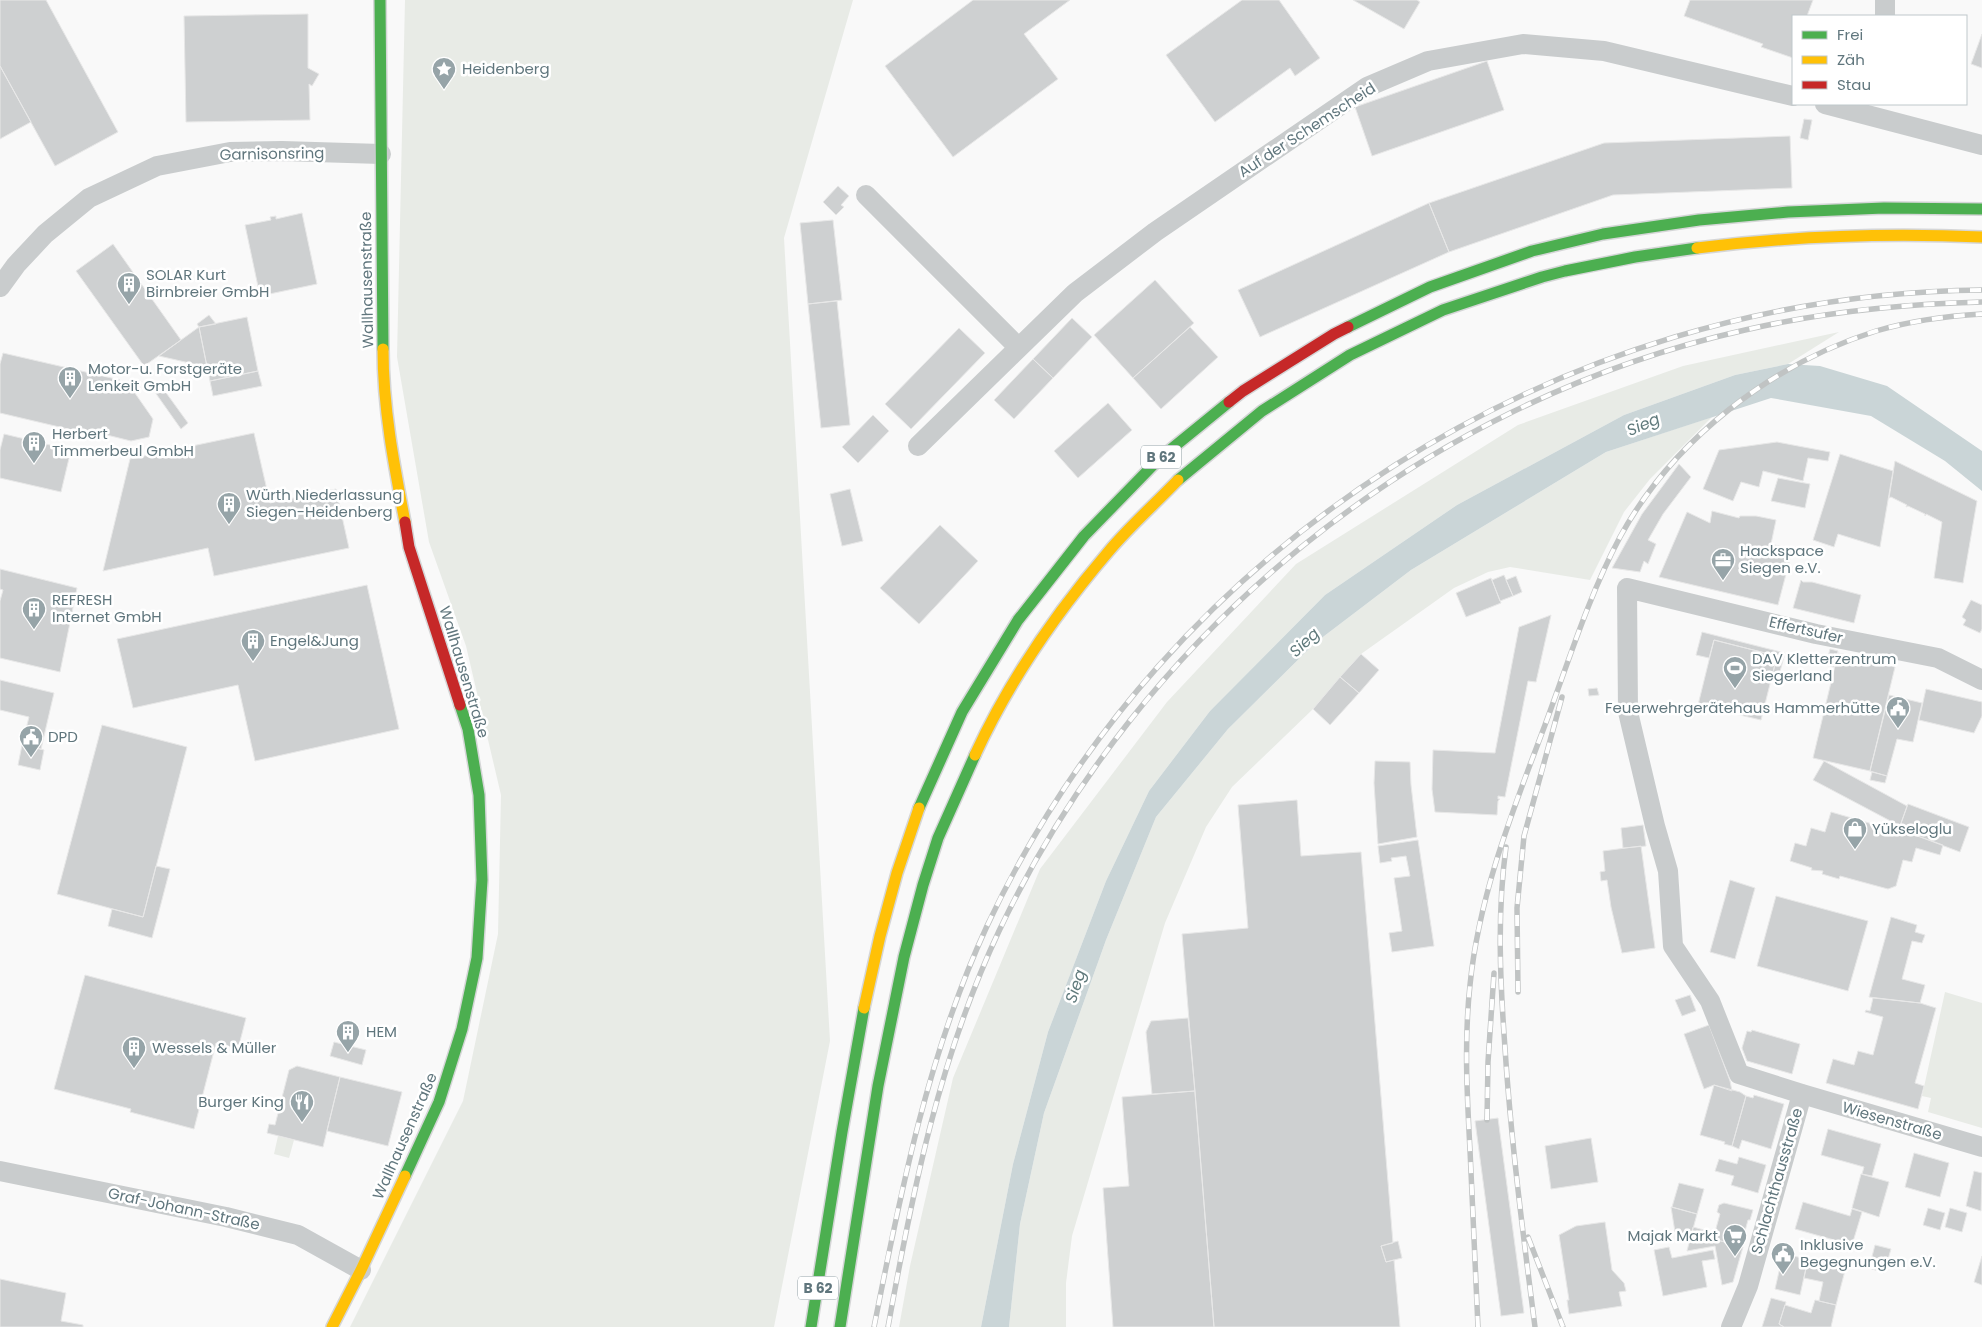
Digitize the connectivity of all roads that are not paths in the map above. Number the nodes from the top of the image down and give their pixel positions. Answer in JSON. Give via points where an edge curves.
{"nodes":[{"id":1,"x":380,"y":0,"type":"edge"},
{"id":2,"x":1885,"y":0,"type":"edge"},
{"id":3,"x":1885,"y":15,"type":"edge"},
{"id":4,"x":1792,"y":96,"type":"edge"},
{"id":5,"x":1834,"y":105,"type":"edge"},
{"id":6,"x":1880,"y":110,"type":"edge"},
{"id":7,"x":1982,"y":145,"type":"edge"},
{"id":8,"x":381,"y":154,"type":"junction"},
{"id":9,"x":866,"y":195,"type":"dead end"},
{"id":10,"x":1982,"y":209,"type":"edge"},
{"id":11,"x":1982,"y":237,"type":"edge"},
{"id":12,"x":0,"y":287,"type":"edge"},
{"id":13,"x":1018,"y":347,"type":"junction"},
{"id":14,"x":918,"y":446,"type":"dead end"},
{"id":15,"x":1627,"y":588,"type":"joint"},
{"id":16,"x":1982,"y":680,"type":"edge"},
{"id":17,"x":1802,"y":1094,"type":"junction"},
{"id":18,"x":1982,"y":1147,"type":"edge"},
{"id":19,"x":0,"y":1171,"type":"edge"},
{"id":20,"x":361,"y":1270,"type":"junction"},
{"id":21,"x":332,"y":1327,"type":"edge"},
{"id":22,"x":811,"y":1327,"type":"edge"},
{"id":23,"x":840,"y":1327,"type":"edge"},
{"id":24,"x":1731,"y":1327,"type":"edge"}],
"edges":[{"from":1,"to":8,"type":"main road","name":"Wallhausenstraße"},
{"from":2,"to":3,"type":"street"},
{"from":4,"to":13,"type":"street","name":"Auf der Schemscheid","via":[[1604,51],[1523,44],[1428,61],[1367,87],[1154,232],[1075,293]]},
{"from":5,"to":6,"type":"street"},
{"from":6,"to":7,"type":"street"},
{"from":8,"to":12,"type":"street","name":"Garnisonsring","via":[[230,152],[158,166],[89,198],[45,234]]},
{"from":8,"to":20,"type":"main road","name":"Wallhausenstraße","via":[[383,379],[392,453],[409,547],[468,729],[479,795],[482,880],[477,958],[462,1029],[439,1102]]},
{"from":9,"to":13,"type":"street"},
{"from":10,"to":22,"type":"main road","number":"B 62","via":[[1865,207],[1783,211],[1644,226],[1588,237],[1478,268],[1425,288],[1322,339],[1227,402],[1140,476],[1100,517],[1028,606],[968,703],[920,807],[900,861],[885,916],[850,1083]]},
{"from":11,"to":23,"type":"main road","number":"B 62","via":[[1865,235],[1785,239],[1648,254],[1540,277],[1436,314],[1336,363],[1244,424],[1159,496],[1078,586],[1020,668],[992,716],[945,817],[911,923],[880,1077]]},
{"from":13,"to":14,"type":"street","name":"Auf der Schemscheid"},
{"from":15,"to":16,"type":"street","name":"Effertsufer","via":[[1816,634],[1938,658]]},
{"from":15,"to":17,"type":"street","name":"Schlachthausstraße","via":[[1628,712],[1668,871],[1673,946],[1710,1001],[1739,1074]]},
{"from":17,"to":18,"type":"street","name":"Wiesenstraße"},
{"from":17,"to":24,"type":"street","name":"Schlachthausstraße","via":[[1748,1286]]},
{"from":19,"to":20,"type":"street","name":"Graf-Johann-Straße","via":[[226,1217],[298,1236]]},
{"from":20,"to":21,"type":"main road","name":"Wallhausenstraße"}]}
